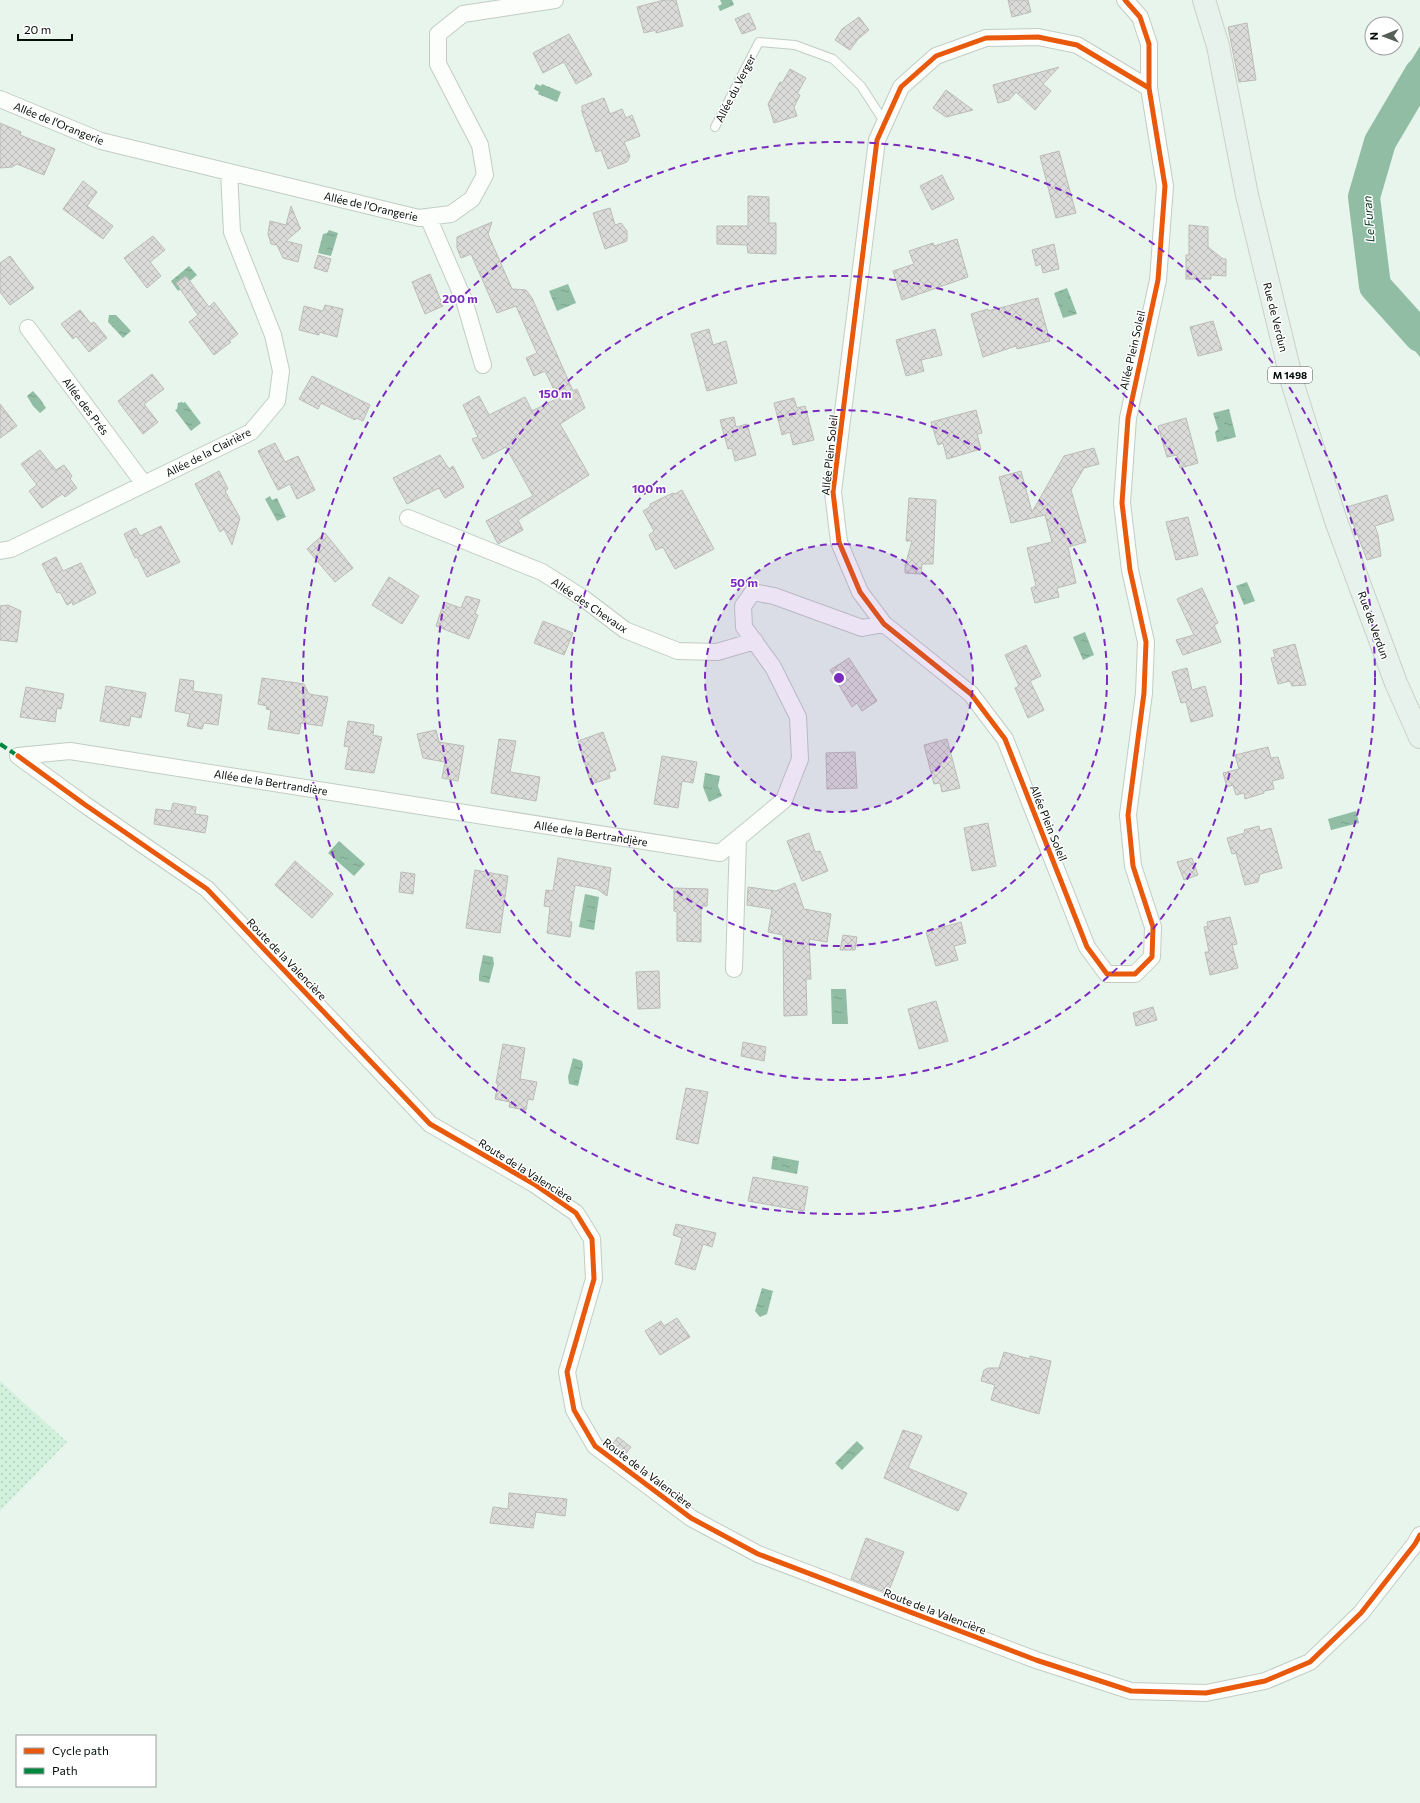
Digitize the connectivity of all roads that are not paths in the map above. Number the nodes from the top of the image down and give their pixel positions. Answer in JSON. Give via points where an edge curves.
{"nodes":[{"id":1,"x":555,"y":0,"type":"edge"},
{"id":2,"x":1125,"y":0,"type":"edge"},
{"id":3,"x":1204,"y":0,"type":"edge"},
{"id":4,"x":1149,"y":88,"type":"junction"},
{"id":5,"x":0,"y":99,"type":"edge"},
{"id":6,"x":885,"y":124,"type":"junction"},
{"id":7,"x":715,"y":127,"type":"dead end"},
{"id":8,"x":229,"y":172,"type":"junction"},
{"id":9,"x":428,"y":217,"type":"junction"},
{"id":10,"x":28,"y":328,"type":"dead end"},
{"id":11,"x":483,"y":365,"type":"dead end"},
{"id":12,"x":144,"y":484,"type":"junction"},
{"id":13,"x":408,"y":518,"type":"dead end"},
{"id":14,"x":0,"y":551,"type":"edge"},
{"id":15,"x":884,"y":624,"type":"junction"},
{"id":16,"x":755,"y":641,"type":"junction"},
{"id":17,"x":1420,"y":737,"type":"edge"},
{"id":18,"x":18,"y":756,"type":"joint"},
{"id":19,"x":738,"y":839,"type":"junction"},
{"id":20,"x":734,"y":969,"type":"dead end"},
{"id":21,"x":1420,"y":1534,"type":"edge"}],
"edges":[{"from":1,"to":9,"type":"street","name":"Allée de l'Orangerie","via":[[463,14],[438,34],[438,64],[480,145],[485,175],[472,199],[451,214]]},
{"from":2,"to":4,"type":"street","name":"Allée Plein Soleil","via":[[1140,17],[1149,44]]},
{"from":3,"to":17,"type":"main road","name":"Rue de Verdun","number":"M 1498","via":[[1218,46],[1246,195],[1293,385],[1336,521],[1396,683]]},
{"from":4,"to":6,"type":"street","name":"Allée Plein Soleil","via":[[1077,45],[1038,37],[986,38],[936,56],[901,87]]},
{"from":4,"to":15,"type":"street","name":"Allée Plein Soleil","via":[[1165,186],[1158,280],[1128,418],[1122,503],[1130,570],[1146,642],[1144,693],[1128,815],[1133,866],[1153,926],[1152,957],[1135,974],[1107,974],[1087,947],[1005,739],[971,694]]},
{"from":5,"to":8,"type":"street","name":"Allée de l'Orangerie","via":[[101,141]]},
{"from":6,"to":7,"type":"lane","name":"Allée du Verger","via":[[861,86],[832,59],[795,45],[759,42]]},
{"from":6,"to":15,"type":"street","name":"Allée Plein Soleil","via":[[877,140],[833,492],[839,542],[860,592]]},
{"from":8,"to":9,"type":"street","name":"Allée de l'Orangerie","via":[[419,218]]},
{"from":8,"to":12,"type":"street","name":"Allée de la Clairière","via":[[232,232],[273,335],[281,371],[277,402],[251,432]]},
{"from":9,"to":11,"type":"street","via":[[464,300]]},
{"from":10,"to":12,"type":"street","name":"Allée des Prés"},
{"from":12,"to":14,"type":"street","name":"Allée de la Clairière","via":[[11,549]]},
{"from":13,"to":16,"type":"street","name":"Allée des Chevaux","via":[[542,572],[583,598],[625,630],[678,651],[717,652]]},
{"from":15,"to":16,"type":"street","name":"Allée de la Bertrandière","via":[[862,628],[774,596],[753,592],[743,606],[744,627]]},
{"from":16,"to":19,"type":"street","name":"Allée de la Bertrandière","via":[[773,667],[798,717],[800,759],[784,800]]},
{"from":18,"to":19,"type":"street","name":"Allée de la Bertrandière","via":[[70,751],[720,853]]},
{"from":18,"to":21,"type":"street","name":"Route de la Valencière","via":[[207,889],[430,1124],[534,1184],[576,1213],[592,1239],[594,1279],[567,1372],[574,1410],[595,1446],[691,1518],[758,1554],[1036,1660],[1131,1691],[1206,1693],[1265,1682],[1310,1662],[1361,1613]]},
{"from":19,"to":20,"type":"street"}]}
